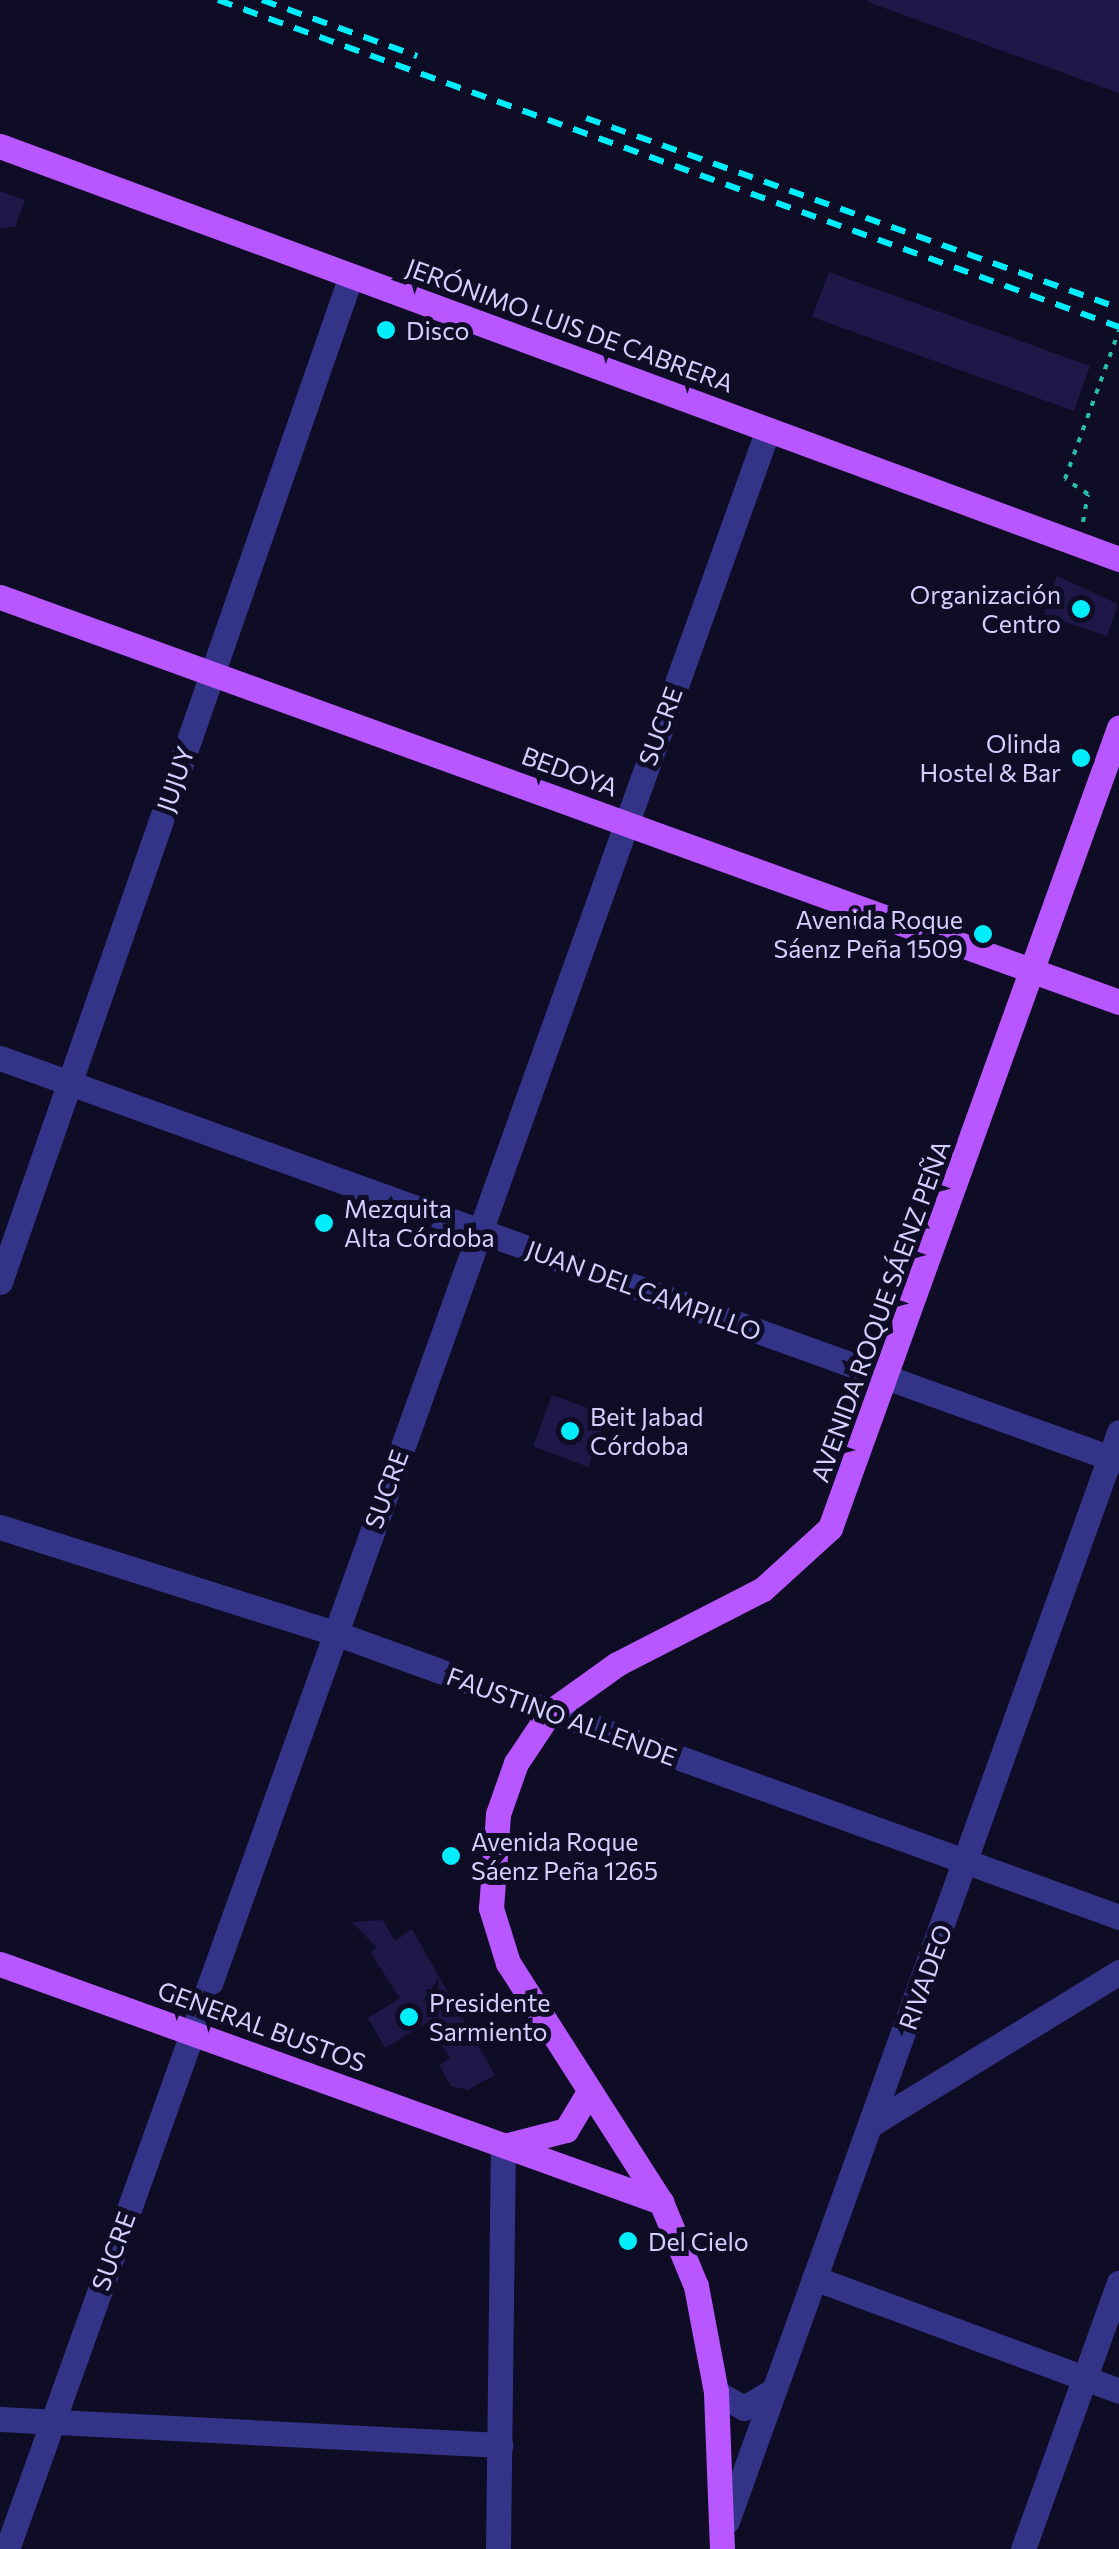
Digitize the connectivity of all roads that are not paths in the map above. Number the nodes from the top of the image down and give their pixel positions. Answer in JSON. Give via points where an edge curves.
{"nodes":[{"id":1,"x":0,"y":146,"type":"edge"},
{"id":2,"x":351,"y":276,"type":"junction"},
{"id":3,"x":768,"y":430,"type":"junction"},
{"id":4,"x":1119,"y":559,"type":"edge"},
{"id":5,"x":0,"y":597,"type":"edge"},
{"id":6,"x":212,"y":674,"type":"junction"},
{"id":7,"x":1119,"y":728,"type":"edge"},
{"id":8,"x":624,"y":823,"type":"junction"},
{"id":9,"x":1031,"y":970,"type":"junction"},
{"id":10,"x":1119,"y":1002,"type":"edge"},
{"id":11,"x":0,"y":1058,"type":"edge"},
{"id":12,"x":69,"y":1082,"type":"junction"},
{"id":13,"x":479,"y":1230,"type":"junction"},
{"id":14,"x":0,"y":1282,"type":"edge"},
{"id":15,"x":891,"y":1379,"type":"junction"},
{"id":16,"x":1119,"y":1432,"type":"edge"},
{"id":17,"x":1114,"y":1459,"type":"edge"},
{"id":18,"x":0,"y":1527,"type":"edge"},
{"id":19,"x":334,"y":1633,"type":"junction"},
{"id":20,"x":550,"y":1712,"type":"junction"},
{"id":21,"x":966,"y":1862,"type":"junction"},
{"id":22,"x":1119,"y":1917,"type":"edge"},
{"id":23,"x":0,"y":1964,"type":"edge"},
{"id":24,"x":1119,"y":1972,"type":"edge"},
{"id":25,"x":192,"y":2033,"type":"junction"},
{"id":26,"x":587,"y":2095,"type":"junction"},
{"id":27,"x":873,"y":2122,"type":"junction"},
{"id":28,"x":503,"y":2145,"type":"junction"},
{"id":29,"x":660,"y":2202,"type":"junction"},
{"id":30,"x":814,"y":2278,"type":"junction"},
{"id":31,"x":1119,"y":2283,"type":"edge"},
{"id":32,"x":1085,"y":2378,"type":"junction"},
{"id":33,"x":774,"y":2390,"type":"junction"},
{"id":34,"x":1119,"y":2391,"type":"edge"},
{"id":35,"x":716,"y":2392,"type":"junction"},
{"id":36,"x":0,"y":2419,"type":"edge"},
{"id":37,"x":52,"y":2421,"type":"junction"},
{"id":38,"x":500,"y":2445,"type":"junction"},
{"id":39,"x":727,"y":2521,"type":"junction"},
{"id":40,"x":7,"y":2549,"type":"edge"},
{"id":41,"x":498,"y":2549,"type":"edge"},
{"id":42,"x":722,"y":2549,"type":"edge"},
{"id":43,"x":1023,"y":2549,"type":"edge"}],
"edges":[{"from":1,"to":2,"type":"main road","name":"JERÓNIMO LUIS DE CABRERA"},
{"from":2,"to":3,"type":"main road","name":"JERÓNIMO LUIS DE CABRERA"},
{"from":2,"to":6,"type":"street","name":"JUJUY"},
{"from":3,"to":4,"type":"main road","name":"JERÓNIMO LUIS DE CABRERA"},
{"from":3,"to":8,"type":"street","name":"SUCRE"},
{"from":5,"to":6,"type":"main road","name":"BEDOYA"},
{"from":6,"to":8,"type":"main road","name":"BEDOYA"},
{"from":6,"to":12,"type":"street","name":"JUJUY"},
{"from":7,"to":9,"type":"main road","name":"AVENIDA ROQUE SÁENZ PEÑA"},
{"from":8,"to":9,"type":"main road","name":"BEDOYA"},
{"from":8,"to":13,"type":"street","name":"SUCRE"},
{"from":9,"to":10,"type":"main road","name":"BEDOYA"},
{"from":9,"to":15,"type":"main road","name":"AVENIDA ROQUE SÁENZ PEÑA"},
{"from":11,"to":12,"type":"street","name":"JUAN DEL CAMPILLO"},
{"from":12,"to":13,"type":"street","name":"JUAN DEL CAMPILLO"},
{"from":12,"to":14,"type":"street","name":"JUJUY"},
{"from":13,"to":15,"type":"street","name":"JUAN DEL CAMPILLO"},
{"from":13,"to":19,"type":"street","name":"SUCRE"},
{"from":15,"to":17,"type":"street","name":"JUAN DEL CAMPILLO"},
{"from":15,"to":20,"type":"main road","name":"AVENIDA ROQUE SÁENZ PEÑA","via":[[842,1507],[803,1558]]},
{"from":16,"to":17,"type":"street","name":"RIVADEO"},
{"from":17,"to":21,"type":"street","name":"RIVADEO"},
{"from":18,"to":19,"type":"street","name":"FAUSTINO ALLENDE"},
{"from":19,"to":20,"type":"street","name":"FAUSTINO ALLENDE"},
{"from":19,"to":25,"type":"street","name":"SUCRE"},
{"from":20,"to":21,"type":"street","name":"FAUSTINO ALLENDE"},
{"from":20,"to":26,"type":"main road","name":"AVENIDA ROQUE SÁENZ PEÑA","via":[[516,1762],[498,1814],[490,1908],[539,2025]]},
{"from":21,"to":22,"type":"street","name":"FAUSTINO ALLENDE"},
{"from":21,"to":27,"type":"street","name":"RIVADEO"},
{"from":23,"to":25,"type":"main road","name":"GENERAL BUSTOS"},
{"from":24,"to":27,"type":"street"},
{"from":25,"to":28,"type":"main road","name":"GENERAL BUSTOS"},
{"from":25,"to":37,"type":"street","name":"SUCRE"},
{"from":26,"to":28,"type":"main road","via":[[566,2130]]},
{"from":26,"to":29,"type":"main road","name":"AVENIDA ROQUE SÁENZ PEÑA"},
{"from":27,"to":30,"type":"street","name":"RIVADEO"},
{"from":28,"to":29,"type":"main road","name":"GENERAL BUSTOS"},
{"from":28,"to":38,"type":"street"},
{"from":29,"to":35,"type":"main road","name":"AVENIDA ROQUE SÁENZ PEÑA","via":[[696,2286]]},
{"from":30,"to":32,"type":"street"},
{"from":30,"to":33,"type":"street","name":"RIVADEO"},
{"from":31,"to":32,"type":"street"},
{"from":32,"to":34,"type":"street"},
{"from":32,"to":43,"type":"street"},
{"from":33,"to":35,"type":"street","via":[[744,2408]]},
{"from":33,"to":39,"type":"street","name":"RIVADEO"},
{"from":35,"to":39,"type":"main road","name":"AVENIDA ROQUE SÁENZ PEÑA"},
{"from":36,"to":37,"type":"street"},
{"from":37,"to":38,"type":"street"},
{"from":37,"to":40,"type":"street","name":"SUCRE"},
{"from":38,"to":41,"type":"street"},
{"from":39,"to":42,"type":"main road","name":"AVENIDA ROQUE SÁENZ PEÑA"}]}
